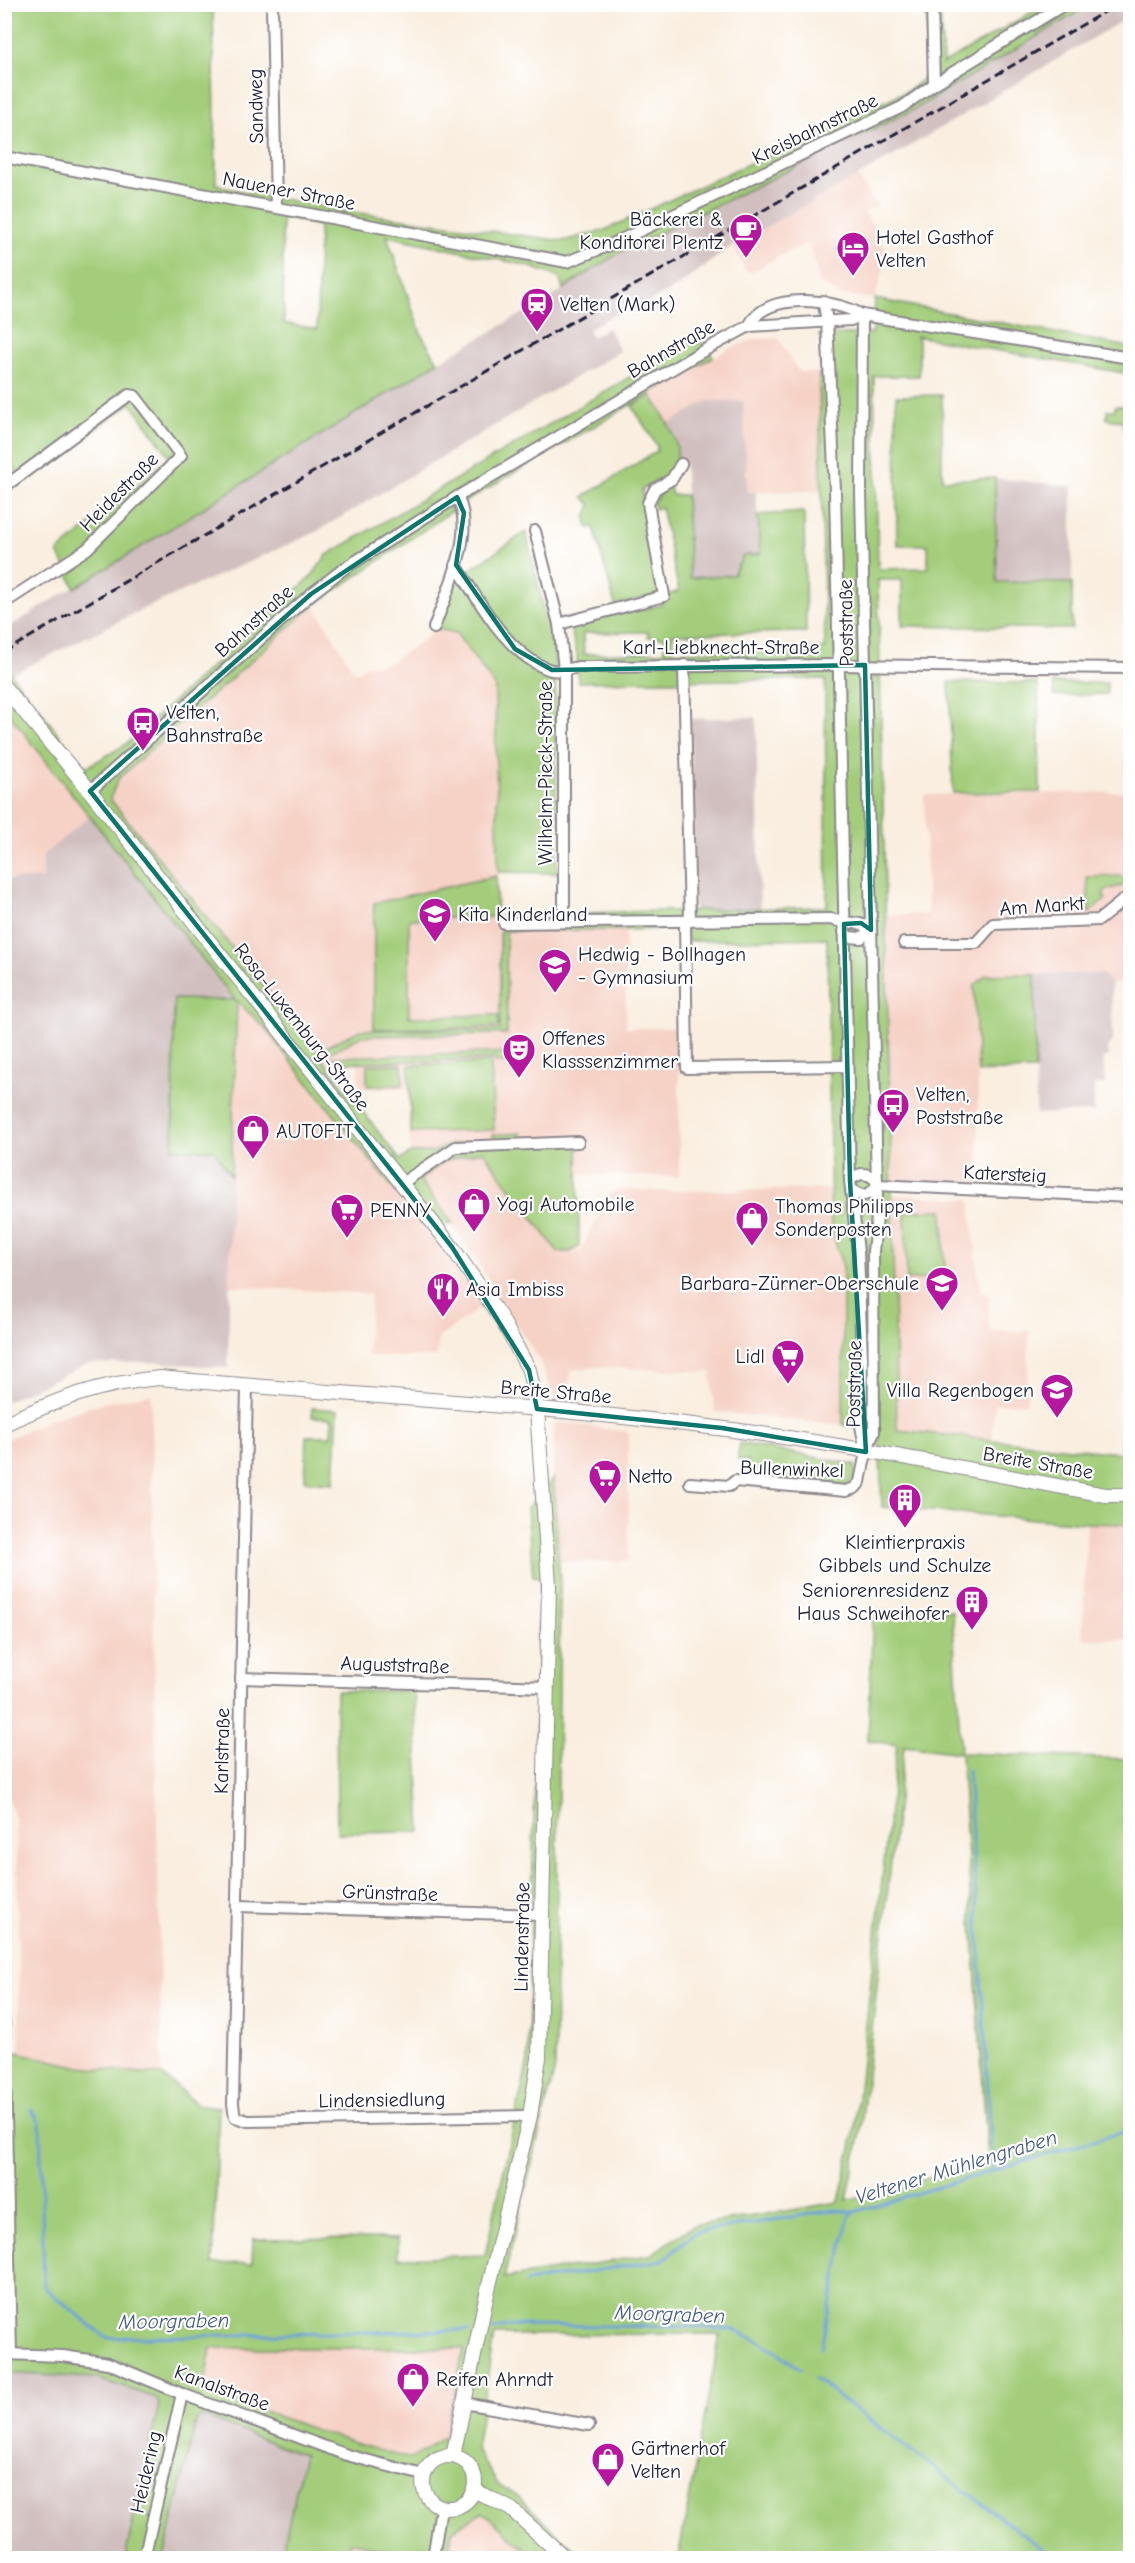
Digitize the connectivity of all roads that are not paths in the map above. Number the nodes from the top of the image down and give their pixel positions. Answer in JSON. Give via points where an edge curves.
{"nodes":[{"id":1,"x":272,"y":4,"type":"edge"},
{"id":2,"x":932,"y":4,"type":"edge"},
{"id":3,"x":1065,"y":4,"type":"edge"},
{"id":4,"x":934,"y":84,"type":"junction"},
{"id":5,"x":4,"y":157,"type":"edge"},
{"id":6,"x":276,"y":207,"type":"junction"},
{"id":7,"x":567,"y":262,"type":"joint"},
{"id":8,"x":823,"y":302,"type":"junction"},
{"id":9,"x":862,"y":315,"type":"junction"},
{"id":10,"x":827,"y":320,"type":"junction"},
{"id":11,"x":749,"y":326,"type":"junction"},
{"id":12,"x":1131,"y":358,"type":"edge"},
{"id":13,"x":681,"y":464,"type":"dead end"},
{"id":14,"x":4,"y":487,"type":"edge"},
{"id":15,"x":457,"y":497,"type":"junction"},
{"id":16,"x":536,"y":531,"type":"dead end"},
{"id":17,"x":456,"y":565,"type":"junction"},
{"id":18,"x":4,"y":603,"type":"edge"},
{"id":19,"x":559,"y":624,"type":"junction"},
{"id":20,"x":434,"y":628,"type":"dead end"},
{"id":21,"x":837,"y":664,"type":"junction"},
{"id":22,"x":684,"y":665,"type":"junction"},
{"id":23,"x":865,"y":665,"type":"junction"},
{"id":24,"x":1131,"y":668,"type":"edge"},
{"id":25,"x":564,"y":670,"type":"junction"},
{"id":26,"x":4,"y":687,"type":"edge"},
{"id":27,"x":90,"y":791,"type":"junction"},
{"id":28,"x":1131,"y":895,"type":"edge"},
{"id":29,"x":688,"y":921,"type":"junction"},
{"id":30,"x":564,"y":922,"type":"junction"},
{"id":31,"x":504,"y":923,"type":"dead end"},
{"id":32,"x":844,"y":928,"type":"junction"},
{"id":33,"x":871,"y":930,"type":"junction"},
{"id":34,"x":904,"y":944,"type":"dead end"},
{"id":35,"x":847,"y":1066,"type":"junction"},
{"id":36,"x":578,"y":1142,"type":"dead end"},
{"id":37,"x":402,"y":1183,"type":"junction"},
{"id":38,"x":850,"y":1185,"type":"junction"},
{"id":39,"x":877,"y":1185,"type":"junction"},
{"id":40,"x":1131,"y":1197,"type":"edge"},
{"id":41,"x":247,"y":1386,"type":"junction"},
{"id":42,"x":537,"y":1409,"type":"junction"},
{"id":43,"x":4,"y":1424,"type":"edge"},
{"id":44,"x":866,"y":1452,"type":"junction"},
{"id":45,"x":690,"y":1483,"type":"dead end"},
{"id":46,"x":1107,"y":1495,"type":"junction"},
{"id":47,"x":1131,"y":1495,"type":"edge"},
{"id":48,"x":1131,"y":1505,"type":"edge"},
{"id":49,"x":241,"y":1678,"type":"junction"},
{"id":50,"x":548,"y":1687,"type":"junction"},
{"id":51,"x":237,"y":1906,"type":"junction"},
{"id":52,"x":542,"y":1915,"type":"junction"},
{"id":53,"x":4,"y":2021,"type":"edge"},
{"id":54,"x":530,"y":2116,"type":"junction"},
{"id":55,"x":235,"y":2117,"type":"joint"},
{"id":56,"x":8,"y":2354,"type":"edge"},
{"id":57,"x":182,"y":2394,"type":"junction"},
{"id":58,"x":464,"y":2403,"type":"junction"},
{"id":59,"x":589,"y":2425,"type":"dead end"},
{"id":60,"x":453,"y":2456,"type":"junction"},
{"id":61,"x":423,"y":2475,"type":"junction"},
{"id":62,"x":474,"y":2490,"type":"junction"},
{"id":63,"x":441,"y":2508,"type":"junction"},
{"id":64,"x":144,"y":2559,"type":"edge"},
{"id":65,"x":433,"y":2559,"type":"edge"},
{"id":66,"x":565,"y":2559,"type":"edge"}],
"edges":[{"from":1,"to":6,"type":"street","name":"Sandweg"},
{"from":2,"to":4,"type":"street"},
{"from":3,"to":4,"type":"street","name":"Kreisbahnstraße"},
{"from":4,"to":7,"type":"street","name":"Kreisbahnstraße","via":[[902,107]]},
{"from":5,"to":6,"type":"street","name":"Nauener Straße"},
{"from":6,"to":7,"type":"street","name":"Nauener Straße"},
{"from":8,"to":9,"type":"street","name":"Bahnstraße"},
{"from":8,"to":10,"type":"street"},
{"from":8,"to":11,"type":"street","name":"Bahnstraße","via":[[783,303],[760,313]]},
{"from":9,"to":10,"type":"street","name":"Bahnstraße","via":[[851,320]]},
{"from":9,"to":12,"type":"street","name":"Bahnstraße"},
{"from":9,"to":23,"type":"street","name":"Poststraße"},
{"from":10,"to":11,"type":"street","name":"Bahnstraße"},
{"from":10,"to":21,"type":"street","name":"Poststraße","via":[[835,491]]},
{"from":11,"to":15,"type":"street","name":"Bahnstraße"},
{"from":13,"to":19,"type":"street","via":[[672,479],[655,489],[648,503],[664,596]]},
{"from":14,"to":18,"type":"street","name":"Heidestraße","via":[[129,395],[135,396],[181,456],[87,549]]},
{"from":15,"to":17,"type":"street","via":[[464,513]]},
{"from":15,"to":27,"type":"street","name":"Bahnstraße","via":[[311,594]]},
{"from":16,"to":19,"type":"street","name":"Wilhelm-Pieck-Straße"},
{"from":17,"to":20,"type":"street"},
{"from":17,"to":25,"type":"street","via":[[515,650],[552,670]]},
{"from":19,"to":25,"type":"street","name":"Wilhelm-Pieck-Straße"},
{"from":21,"to":22,"type":"street","name":"Karl-Liebknecht-Straße"},
{"from":21,"to":23,"type":"street","name":"Karl-Liebknecht-Straße"},
{"from":21,"to":32,"type":"street","name":"Poststraße"},
{"from":22,"to":25,"type":"street","name":"Karl-Liebknecht-Straße"},
{"from":22,"to":29,"type":"street"},
{"from":23,"to":24,"type":"street","name":"Karl-Liebknecht-Straße"},
{"from":23,"to":33,"type":"street","name":"Poststraße"},
{"from":25,"to":30,"type":"street","name":"Wilhelm-Pieck-Straße"},
{"from":26,"to":27,"type":"main road","name":"Rosa-Luxemburg-Straße"},
{"from":27,"to":37,"type":"main road","name":"Rosa-Luxemburg-Straße"},
{"from":28,"to":34,"type":"street","name":"Am Markt","via":[[1099,920],[993,924],[976,943]]},
{"from":29,"to":30,"type":"street"},
{"from":29,"to":32,"type":"street","via":[[831,919]]},
{"from":29,"to":35,"type":"street","via":[[687,1068]]},
{"from":30,"to":31,"type":"street"},
{"from":32,"to":33,"type":"street","via":[[849,937],[861,938]]},
{"from":32,"to":35,"type":"street","name":"Poststraße"},
{"from":33,"to":39,"type":"street","name":"Poststraße"},
{"from":35,"to":38,"type":"street","name":"Poststraße"},
{"from":36,"to":37,"type":"street","via":[[456,1148]]},
{"from":37,"to":42,"type":"main road","name":"Rosa-Luxemburg-Straße","via":[[501,1318],[529,1370]]},
{"from":38,"to":39,"type":"street","via":[[855,1193],[864,1195],[873,1192]]},
{"from":38,"to":39,"type":"street","via":[[855,1176],[869,1174]]},
{"from":38,"to":44,"type":"street","name":"Poststraße","via":[[858,1252],[861,1426]]},
{"from":39,"to":40,"type":"street","name":"Katersteig"},
{"from":39,"to":44,"type":"street","name":"Poststraße","via":[[873,1251],[874,1432]]},
{"from":41,"to":42,"type":"main road","name":"Breite Straße"},
{"from":41,"to":43,"type":"main road","name":"Breite Straße","via":[[160,1378],[128,1381],[85,1390]]},
{"from":41,"to":49,"type":"street","name":"Karlstraße"},
{"from":42,"to":44,"type":"main road","name":"Breite Straße","via":[[722,1428]]},
{"from":42,"to":50,"type":"main road","name":"Lindenstraße","via":[[549,1584]]},
{"from":44,"to":45,"type":"street","name":"Bullenwinkel","via":[[860,1482],[846,1491],[735,1481],[729,1486]]},
{"from":44,"to":46,"type":"main road","name":"Breite Straße"},
{"from":46,"to":47,"type":"main road","name":"Breite Straße"},
{"from":46,"to":48,"type":"main road","name":"Breite Straße"},
{"from":49,"to":50,"type":"street","name":"Auguststraße"},
{"from":49,"to":51,"type":"street","name":"Karlstraße"},
{"from":50,"to":52,"type":"main road","name":"Lindenstraße"},
{"from":51,"to":52,"type":"street","name":"Grünstraße"},
{"from":51,"to":55,"type":"street","name":"Karlstraße"},
{"from":52,"to":54,"type":"main road","name":"Lindenstraße","via":[[539,2058]]},
{"from":53,"to":56,"type":"street"},
{"from":54,"to":55,"type":"street","name":"Lindensiedlung","via":[[248,2121]]},
{"from":54,"to":58,"type":"main road","name":"Lindenstraße"},
{"from":56,"to":57,"type":"street","name":"Kanalstraße","via":[[108,2363]]},
{"from":57,"to":61,"type":"street","name":"Kanalstraße","via":[[366,2462]]},
{"from":57,"to":64,"type":"street","name":"Heidering"},
{"from":58,"to":59,"type":"street"},
{"from":58,"to":60,"type":"main road","name":"Lindenstraße"},
{"from":60,"to":61,"type":"main road","via":[[437,2458]]},
{"from":60,"to":62,"type":"main road","via":[[471,2468]]},
{"from":61,"to":63,"type":"main road","via":[[424,2492]]},
{"from":62,"to":63,"type":"main road","via":[[458,2508]]},
{"from":62,"to":66,"type":"main road","via":[[511,2509]]},
{"from":63,"to":65,"type":"street"}]}
